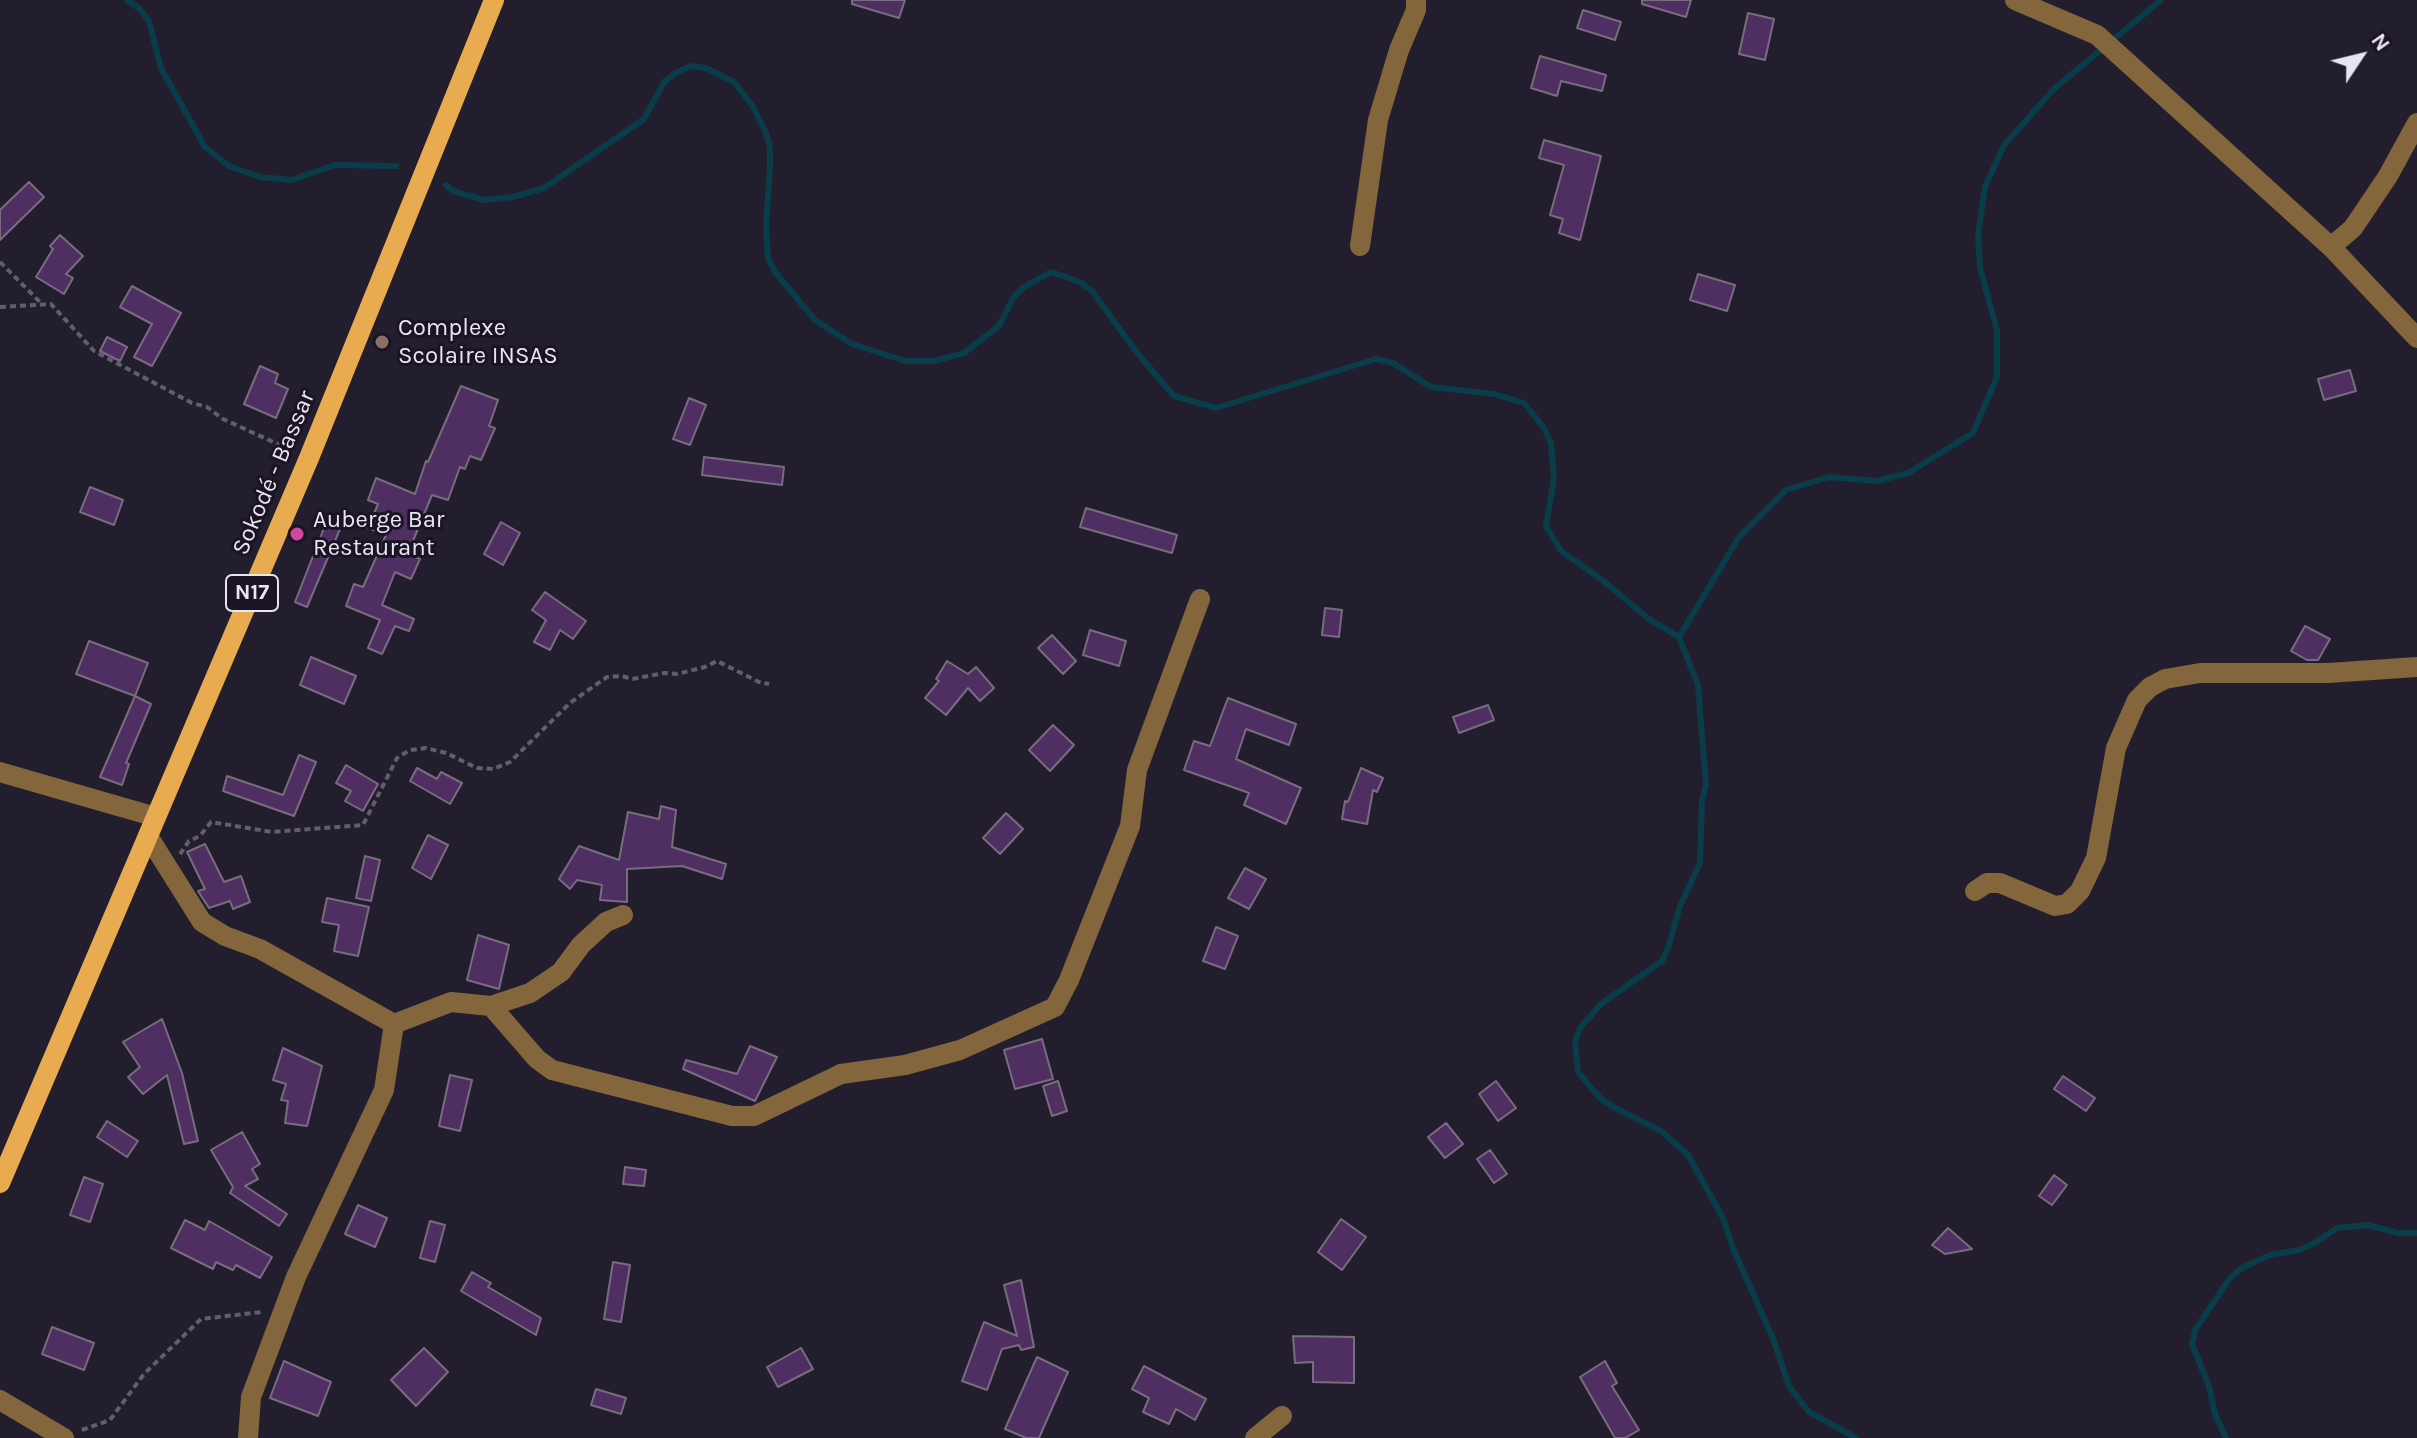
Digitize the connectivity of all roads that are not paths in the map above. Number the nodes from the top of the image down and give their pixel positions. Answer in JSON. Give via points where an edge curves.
{"nodes":[{"id":1,"x":494,"y":0,"type":"edge"},
{"id":2,"x":1416,"y":0,"type":"edge"},
{"id":3,"x":2015,"y":0,"type":"edge"},
{"id":4,"x":2417,"y":123,"type":"edge"},
{"id":5,"x":1360,"y":246,"type":"dead end"},
{"id":6,"x":2331,"y":247,"type":"junction"},
{"id":7,"x":2417,"y":338,"type":"edge"},
{"id":8,"x":1200,"y":599,"type":"dead end"},
{"id":9,"x":2417,"y":667,"type":"edge"},
{"id":10,"x":0,"y":772,"type":"edge"},
{"id":11,"x":152,"y":826,"type":"junction"},
{"id":12,"x":1975,"y":891,"type":"dead end"},
{"id":13,"x":623,"y":915,"type":"dead end"},
{"id":14,"x":491,"y":1006,"type":"junction"},
{"id":15,"x":394,"y":1024,"type":"junction"},
{"id":16,"x":0,"y":1183,"type":"edge"},
{"id":17,"x":0,"y":1400,"type":"edge"},
{"id":18,"x":1282,"y":1416,"type":"dead end"},
{"id":19,"x":63,"y":1438,"type":"edge"},
{"id":20,"x":248,"y":1438,"type":"edge"},
{"id":21,"x":1255,"y":1438,"type":"edge"}],
"edges":[{"from":1,"to":11,"type":"main road","name":"Sokodé - Bassar","number":"N17","via":[[309,458]]},
{"from":2,"to":5,"type":"street","via":[[1378,120]]},
{"from":3,"to":6,"type":"street","via":[[2097,35]]},
{"from":4,"to":6,"type":"street","via":[[2353,228]]},
{"from":6,"to":7,"type":"street"},
{"from":8,"to":14,"type":"street","via":[[1137,770],[1130,826],[1055,1007],[960,1050],[841,1074],[754,1116],[732,1116],[552,1070]]},
{"from":9,"to":12,"type":"street","via":[[2200,673],[2165,679],[2137,700],[2116,748],[2096,858],[2080,891],[2067,904],[2055,906],[2000,883]]},
{"from":10,"to":11,"type":"street"},
{"from":11,"to":15,"type":"street","via":[[165,864],[202,922]]},
{"from":11,"to":16,"type":"main road","name":"Sokodé - Bassar","number":"N17"},
{"from":13,"to":14,"type":"street","via":[[606,922],[561,972],[530,993]]},
{"from":14,"to":15,"type":"street","via":[[451,1002]]},
{"from":15,"to":20,"type":"street","via":[[384,1090],[296,1277],[251,1397]]},
{"from":17,"to":19,"type":"street"},
{"from":18,"to":21,"type":"street"}]}
